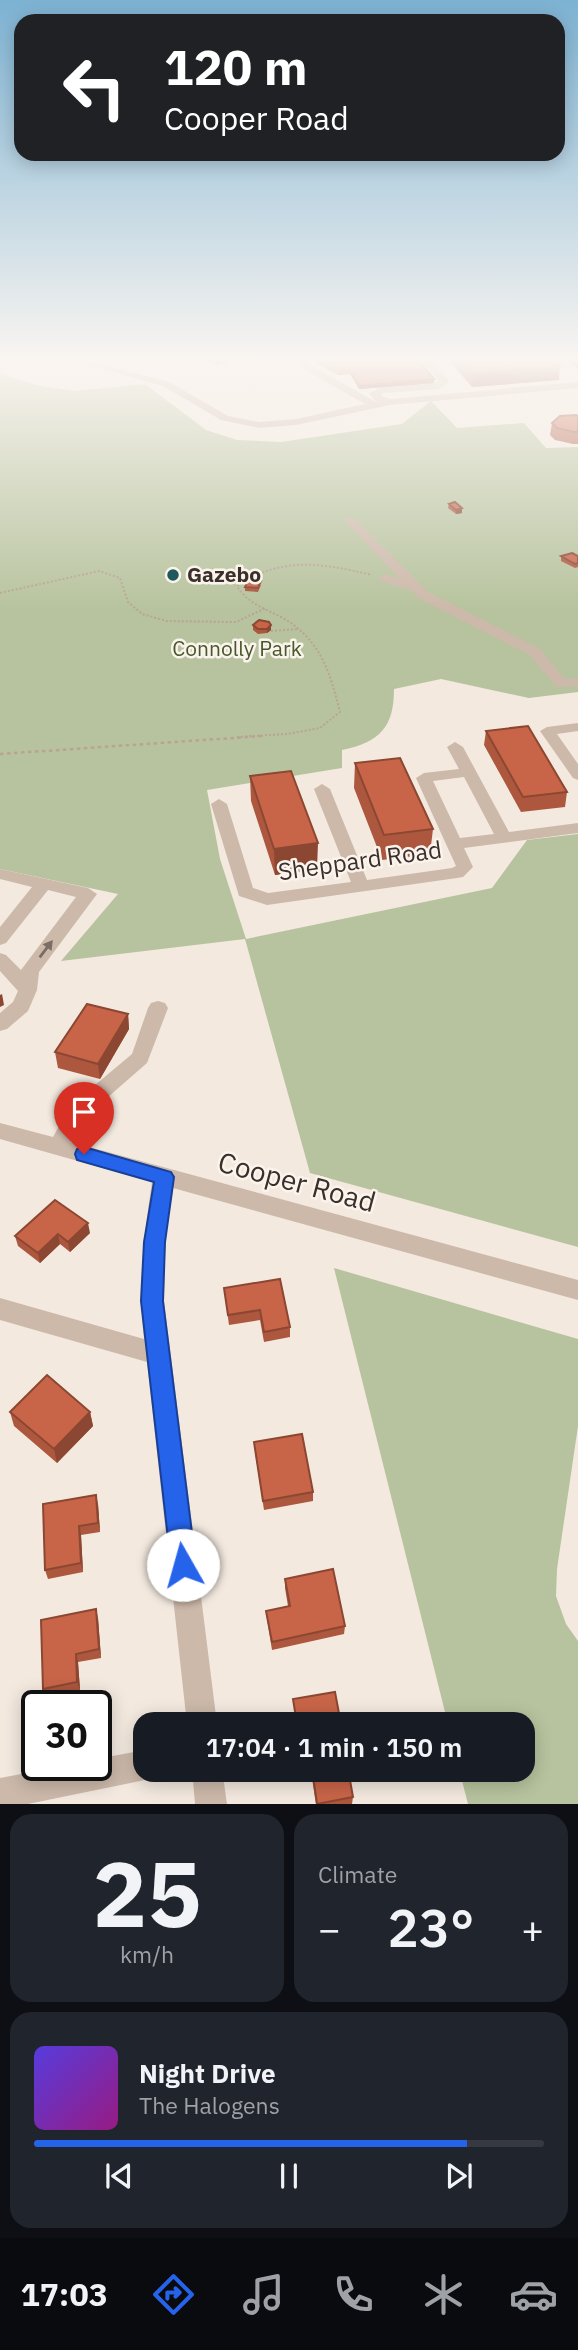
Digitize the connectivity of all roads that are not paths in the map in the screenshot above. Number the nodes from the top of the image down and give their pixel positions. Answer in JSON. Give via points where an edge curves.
{"nodes":[{"id":1,"x":349,"y":520,"type":"dead end"},
{"id":2,"x":385,"y":579,"type":"road end"},
{"id":3,"x":415,"y":588,"type":"junction"},
{"id":4,"x":578,"y":682,"type":"edge"},
{"id":5,"x":578,"y":727,"type":"edge"},
{"id":6,"x":454,"y":747,"type":"dead end"},
{"id":7,"x":468,"y":772,"type":"junction"},
{"id":8,"x":578,"y":775,"type":"edge"},
{"id":9,"x":322,"y":789,"type":"dead end"},
{"id":10,"x":219,"y":804,"type":"dead end"},
{"id":11,"x":578,"y":828,"type":"edge"},
{"id":12,"x":503,"y":837,"type":"junction"},
{"id":13,"x":454,"y":844,"type":"junction"},
{"id":14,"x":0,"y":874,"type":"edge"},
{"id":15,"x":44,"y":884,"type":"junction"},
{"id":16,"x":361,"y":886,"type":"junction"},
{"id":17,"x":0,"y":939,"type":"edge"},
{"id":18,"x":0,"y":959,"type":"edge"},
{"id":19,"x":29,"y":990,"type":"junction"},
{"id":20,"x":158,"y":1008,"type":"dead end"},
{"id":21,"x":0,"y":1024,"type":"edge"},
{"id":22,"x":0,"y":1131,"type":"edge"},
{"id":23,"x":58,"y":1147,"type":"junction"},
{"id":24,"x":164,"y":1177,"type":"junction"},
{"id":25,"x":578,"y":1290,"type":"edge"},
{"id":26,"x":0,"y":1309,"type":"edge"},
{"id":27,"x":158,"y":1354,"type":"junction"},
{"id":28,"x":201,"y":1712,"type":"edge"},
{"id":29,"x":133,"y":1767,"type":"edge"},
{"id":30,"x":208,"y":1782,"type":"edge"},
{"id":31,"x":0,"y":1794,"type":"edge"},
{"id":32,"x":211,"y":1804,"type":"edge"}],
"edges":[{"from":1,"to":3,"type":"street"},
{"from":2,"to":3,"type":"street"},
{"from":3,"to":4,"type":"street","via":[[535,652],[561,684]]},
{"from":5,"to":8,"type":"street","via":[[547,731]]},
{"from":6,"to":7,"type":"street"},
{"from":7,"to":12,"type":"street"},
{"from":7,"to":13,"type":"street","via":[[424,778]]},
{"from":9,"to":16,"type":"street"},
{"from":10,"to":16,"type":"street","name":"Sheppard Road","via":[[245,892],[267,899]]},
{"from":11,"to":12,"type":"street","name":"Sheppard Road"},
{"from":12,"to":13,"type":"street","name":"Sheppard Road"},
{"from":13,"to":16,"type":"street","name":"Sheppard Road","via":[[465,867],[457,873]]},
{"from":14,"to":15,"type":"street"},
{"from":15,"to":17,"type":"street"},
{"from":19,"to":15,"type":"street","one_way":true,"via":[[30,971],[88,894]]},
{"from":18,"to":19,"type":"street"},
{"from":19,"to":21,"type":"street","via":[[21,1006]]},
{"from":20,"to":23,"type":"street","via":[[140,1058],[78,1112]]},
{"from":22,"to":23,"type":"street","name":"Cooper Road"},
{"from":23,"to":24,"type":"street","name":"Cooper Road"},
{"from":24,"to":25,"type":"street","name":"Cooper Road"},
{"from":24,"to":27,"type":"street","via":[[154,1242],[152,1301]]},
{"from":26,"to":27,"type":"street"},
{"from":27,"to":28,"type":"street"},
{"from":29,"to":31,"type":"street"},
{"from":30,"to":32,"type":"street"}]}
